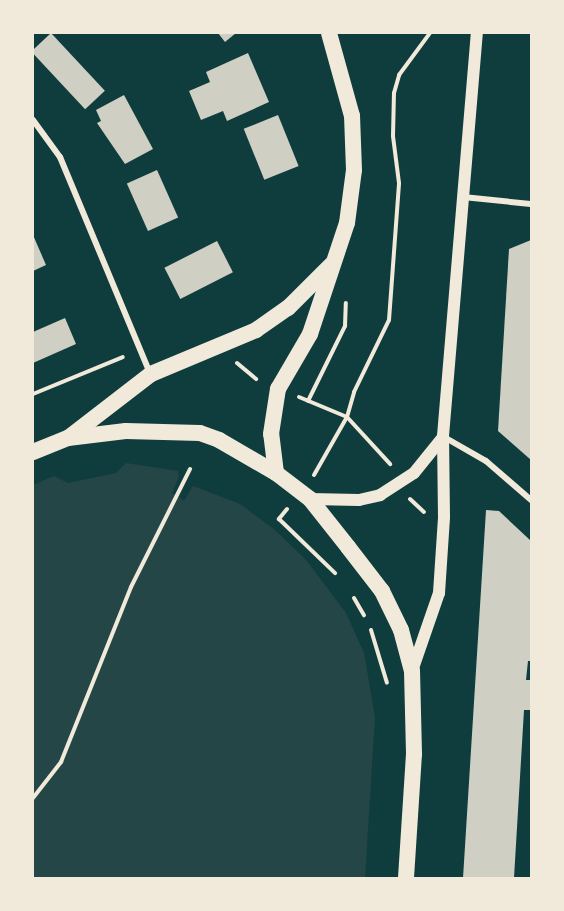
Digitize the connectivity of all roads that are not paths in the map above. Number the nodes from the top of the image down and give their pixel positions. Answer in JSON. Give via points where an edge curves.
{"nodes":[{"id":1,"x":329,"y":33,"type":"edge"},
{"id":2,"x":477,"y":33,"type":"edge"},
{"id":3,"x":33,"y":120,"type":"edge"},
{"id":4,"x":462,"y":197,"type":"junction"},
{"id":5,"x":531,"y":204,"type":"edge"},
{"id":6,"x":334,"y":262,"type":"junction"},
{"id":7,"x":151,"y":374,"type":"junction"},
{"id":8,"x":443,"y":436,"type":"junction"},
{"id":9,"x":68,"y":438,"type":"junction"},
{"id":10,"x":33,"y":452,"type":"edge"},
{"id":11,"x":276,"y":473,"type":"junction"},
{"id":12,"x":305,"y":496,"type":"junction"},
{"id":13,"x":531,"y":500,"type":"edge"},
{"id":14,"x":412,"y":671,"type":"junction"},
{"id":15,"x":406,"y":878,"type":"edge"}],
"edges":[{"from":1,"to":6,"type":"highway","via":[[352,116],[354,170],[347,223]]},
{"from":2,"to":4,"type":"main road"},
{"from":3,"to":7,"type":"street","via":[[60,157]]},
{"from":4,"to":5,"type":"street"},
{"from":4,"to":8,"type":"main road"},
{"from":6,"to":7,"type":"highway","via":[[288,308],[256,330]]},
{"from":6,"to":11,"type":"highway","via":[[310,334],[278,389],[271,434]]},
{"from":7,"to":9,"type":"highway"},
{"from":8,"to":12,"type":"main road","via":[[414,473],[380,495],[358,500]]},
{"from":8,"to":13,"type":"street","via":[[486,461]]},
{"from":8,"to":14,"type":"main road","via":[[444,517],[439,592],[430,630]]},
{"from":9,"to":10,"type":"highway"},
{"from":9,"to":11,"type":"highway","via":[[126,431],[200,433],[241,451]]},
{"from":11,"to":12,"type":"highway"},
{"from":12,"to":14,"type":"highway","via":[[382,591],[401,630]]},
{"from":14,"to":15,"type":"highway","via":[[414,754]]}]}
